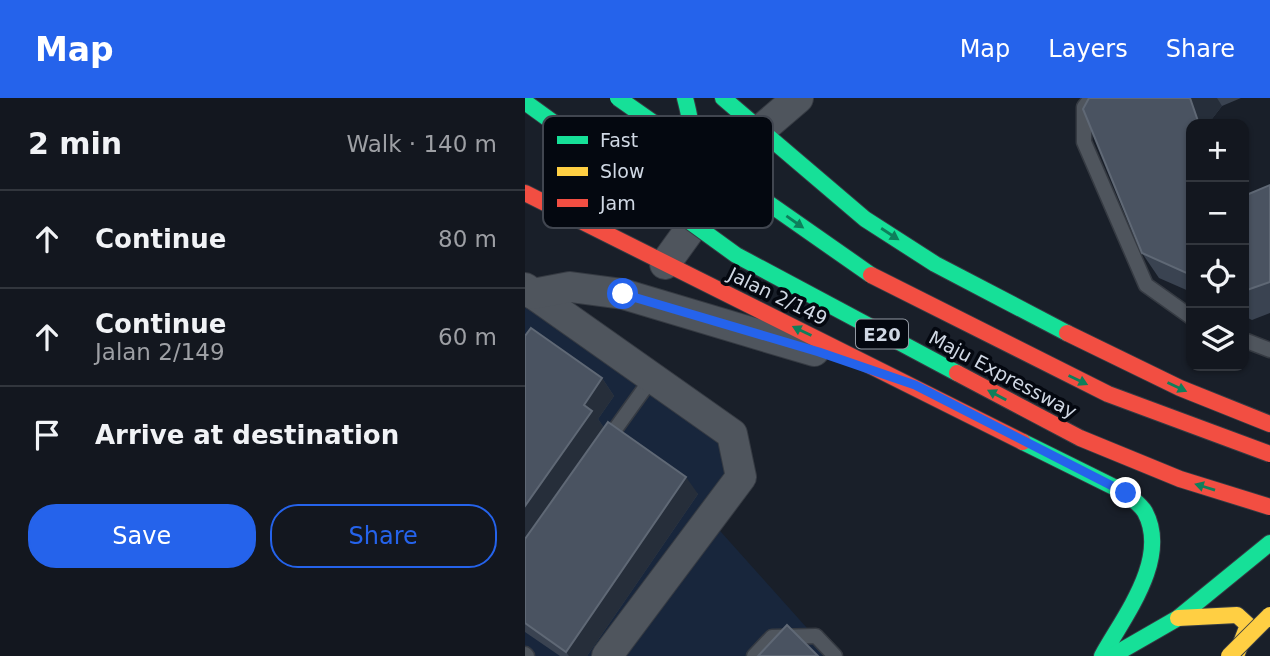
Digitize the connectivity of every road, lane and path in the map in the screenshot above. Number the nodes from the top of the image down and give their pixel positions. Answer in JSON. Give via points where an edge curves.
{"nodes":[{"id":1,"x":618,"y":98,"type":"edge"},
{"id":2,"x":685,"y":98,"type":"edge"},
{"id":3,"x":723,"y":98,"type":"edge"},
{"id":4,"x":799,"y":98,"type":"edge"},
{"id":5,"x":1085,"y":101,"type":"edge"},
{"id":6,"x":525,"y":103,"type":"edge"},
{"id":7,"x":543,"y":116,"type":"edge"},
{"id":8,"x":644,"y":116,"type":"edge"},
{"id":9,"x":690,"y":116,"type":"edge"},
{"id":10,"x":747,"y":116,"type":"edge"},
{"id":11,"x":773,"y":120,"type":"edge"},
{"id":12,"x":773,"y":137,"type":"edge"},
{"id":13,"x":773,"y":207,"type":"edge"},
{"id":14,"x":594,"y":228,"type":"edge"},
{"id":15,"x":691,"y":228,"type":"edge"},
{"id":16,"x":697,"y":228,"type":"edge"},
{"id":17,"x":665,"y":264,"type":"junction"},
{"id":18,"x":528,"y":295,"type":"edge"},
{"id":19,"x":1186,"y":313,"type":"edge"},
{"id":20,"x":1249,"y":342,"type":"edge"},
{"id":21,"x":1270,"y":350,"type":"edge"},
{"id":22,"x":652,"y":378,"type":"junction"},
{"id":23,"x":915,"y":385,"type":"junction"},
{"id":24,"x":1270,"y":424,"type":"edge"},
{"id":25,"x":1270,"y":454,"type":"edge"},
{"id":26,"x":596,"y":456,"type":"edge"},
{"id":27,"x":1270,"y":507,"type":"edge"},
{"id":28,"x":1270,"y":543,"type":"edge"},
{"id":29,"x":1270,"y":615,"type":"edge"},
{"id":30,"x":1178,"y":618,"type":"junction"},
{"id":31,"x":607,"y":656,"type":"edge"},
{"id":32,"x":754,"y":656,"type":"edge"},
{"id":33,"x":835,"y":656,"type":"edge"},
{"id":34,"x":1102,"y":656,"type":"edge"},
{"id":35,"x":1112,"y":656,"type":"edge"},
{"id":36,"x":1229,"y":656,"type":"edge"},
{"id":37,"x":1236,"y":656,"type":"edge"}],
"edges":[{"from":1,"to":8,"type":"main road","name":"Maju Expressway","number":"E20","one_way":true,"bridge":true},
{"from":2,"to":9,"type":"main road"},
{"from":3,"to":10,"type":"main road"},
{"from":4,"to":11,"type":"street"},
{"from":5,"to":19,"type":"lane","via":[[1084,142],[1146,285]]},
{"from":7,"to":6,"type":"main road","name":"Maju Expressway","number":"E20","one_way":true,"bridge":true},
{"from":12,"to":24,"type":"main road","one_way":true,"via":[[843,203],[953,274],[1135,368]]},
{"from":13,"to":25,"type":"main road","name":"Maju Expressway","number":"E20","one_way":true,"bridge":true,"via":[[872,276],[1108,394]]},
{"from":14,"to":17,"type":"main road","name":"Jalan 2/149"},
{"from":15,"to":17,"type":"street"},
{"from":27,"to":16,"type":"main road","name":"Maju Expressway","number":"E20","one_way":true,"bridge":true,"via":[[1180,479],[1080,438],[736,256]]},
{"from":23,"to":17,"type":"main road","name":"Jalan 2/149","one_way":true},
{"from":18,"to":22,"type":"street"},
{"from":18,"to":23,"type":"street","via":[[570,287],[623,294]]},
{"from":20,"to":21,"type":"lane"},
{"from":22,"to":26,"type":"lane"},
{"from":22,"to":31,"type":"street","via":[[732,434],[741,477]]},
{"from":23,"to":34,"type":"main road","name":"Jalan 2/149","via":[[1142,504],[1151,521],[1149,570]]},
{"from":28,"to":30,"type":"main road"},
{"from":29,"to":36,"type":"main road","bridge":true},
{"from":30,"to":35,"type":"main road"},
{"from":30,"to":37,"type":"main road","via":[[1237,615],[1248,625]]},
{"from":32,"to":33,"type":"lane","via":[[772,637],[817,636]]}]}
